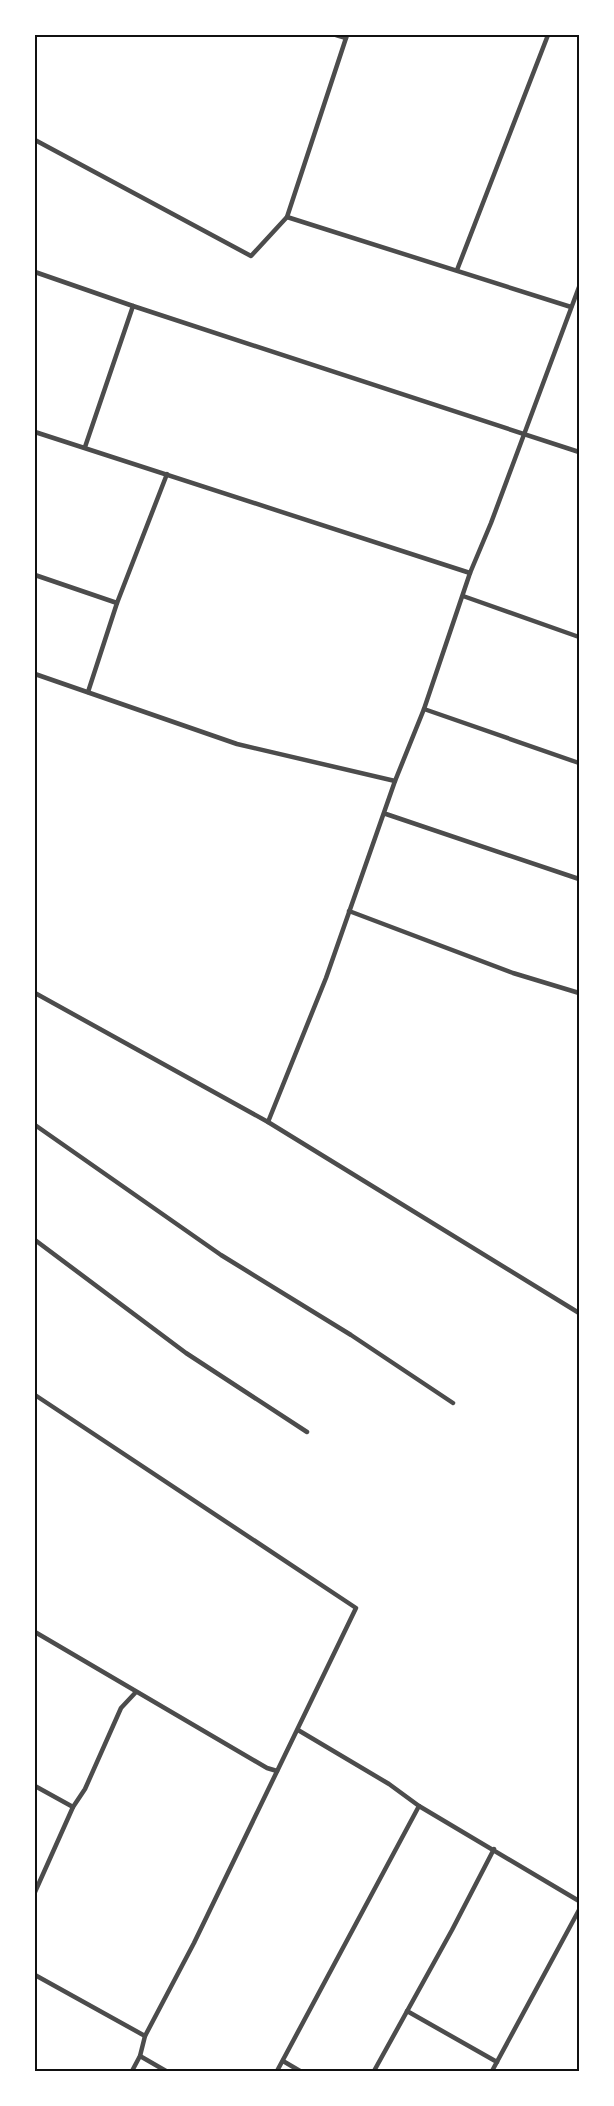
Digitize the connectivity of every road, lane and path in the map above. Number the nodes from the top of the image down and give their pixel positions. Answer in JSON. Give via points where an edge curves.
{"nodes":[{"id":1,"x":336,"y":35,"type":"edge"},
{"id":2,"x":548,"y":35,"type":"edge"},
{"id":3,"x":347,"y":37,"type":"edge"},
{"id":4,"x":35,"y":140,"type":"edge"},
{"id":5,"x":287,"y":217,"type":"junction"},
{"id":6,"x":457,"y":270,"type":"junction"},
{"id":7,"x":35,"y":272,"type":"edge"},
{"id":8,"x":579,"y":287,"type":"edge"},
{"id":9,"x":133,"y":306,"type":"junction"},
{"id":10,"x":572,"y":307,"type":"junction"},
{"id":11,"x":35,"y":432,"type":"edge"},
{"id":12,"x":525,"y":434,"type":"junction"},
{"id":13,"x":85,"y":447,"type":"junction"},
{"id":14,"x":579,"y":452,"type":"edge"},
{"id":15,"x":167,"y":474,"type":"junction"},
{"id":16,"x":470,"y":573,"type":"junction"},
{"id":17,"x":35,"y":575,"type":"edge"},
{"id":18,"x":463,"y":596,"type":"junction"},
{"id":19,"x":117,"y":602,"type":"junction"},
{"id":20,"x":579,"y":637,"type":"edge"},
{"id":21,"x":35,"y":674,"type":"edge"},
{"id":22,"x":88,"y":692,"type":"junction"},
{"id":23,"x":424,"y":709,"type":"junction"},
{"id":24,"x":579,"y":763,"type":"edge"},
{"id":25,"x":396,"y":781,"type":"junction"},
{"id":26,"x":386,"y":814,"type":"junction"},
{"id":27,"x":579,"y":879,"type":"edge"},
{"id":28,"x":349,"y":912,"type":"junction"},
{"id":29,"x":35,"y":993,"type":"edge"},
{"id":30,"x":579,"y":993,"type":"edge"},
{"id":31,"x":268,"y":1122,"type":"junction"},
{"id":32,"x":35,"y":1125,"type":"edge"},
{"id":33,"x":35,"y":1240,"type":"edge"},
{"id":34,"x":579,"y":1313,"type":"edge"},
{"id":35,"x":35,"y":1395,"type":"edge"},
{"id":36,"x":453,"y":1403,"type":"dead end"},
{"id":37,"x":308,"y":1432,"type":"dead end"},
{"id":38,"x":35,"y":1632,"type":"edge"},
{"id":39,"x":136,"y":1692,"type":"junction"},
{"id":40,"x":298,"y":1730,"type":"junction"},
{"id":41,"x":277,"y":1771,"type":"junction"},
{"id":42,"x":35,"y":1786,"type":"edge"},
{"id":43,"x":418,"y":1806,"type":"junction"},
{"id":44,"x":73,"y":1807,"type":"junction"},
{"id":45,"x":494,"y":1849,"type":"junction"},
{"id":46,"x":35,"y":1892,"type":"edge"},
{"id":47,"x":579,"y":1901,"type":"edge"},
{"id":48,"x":579,"y":1910,"type":"edge"},
{"id":49,"x":35,"y":1975,"type":"edge"},
{"id":50,"x":407,"y":2011,"type":"junction"},
{"id":51,"x":145,"y":2036,"type":"junction"},
{"id":52,"x":140,"y":2056,"type":"junction"},
{"id":53,"x":282,"y":2061,"type":"junction"},
{"id":54,"x":498,"y":2062,"type":"junction"},
{"id":55,"x":132,"y":2071,"type":"edge"},
{"id":56,"x":166,"y":2071,"type":"edge"},
{"id":57,"x":277,"y":2071,"type":"edge"},
{"id":58,"x":300,"y":2071,"type":"edge"},
{"id":59,"x":374,"y":2071,"type":"edge"},
{"id":60,"x":492,"y":2071,"type":"edge"}],
"edges":[{"from":1,"to":3,"type":"street"},
{"from":2,"to":6,"type":"street"},
{"from":3,"to":5,"type":"street"},
{"from":4,"to":5,"type":"street","via":[[251,256]]},
{"from":5,"to":6,"type":"street"},
{"from":6,"to":10,"type":"street"},
{"from":7,"to":9,"type":"street"},
{"from":8,"to":10,"type":"street"},
{"from":9,"to":12,"type":"street"},
{"from":9,"to":13,"type":"street"},
{"from":10,"to":12,"type":"street"},
{"from":11,"to":13,"type":"street"},
{"from":12,"to":14,"type":"street"},
{"from":12,"to":16,"type":"street"},
{"from":13,"to":15,"type":"street"},
{"from":15,"to":16,"type":"street"},
{"from":15,"to":19,"type":"street"},
{"from":16,"to":18,"type":"street"},
{"from":17,"to":19,"type":"street"},
{"from":18,"to":20,"type":"street"},
{"from":18,"to":23,"type":"street"},
{"from":19,"to":22,"type":"street"},
{"from":21,"to":22,"type":"street"},
{"from":22,"to":25,"type":"street","via":[[237,744]]},
{"from":23,"to":24,"type":"street"},
{"from":23,"to":25,"type":"street"},
{"from":25,"to":26,"type":"street"},
{"from":26,"to":27,"type":"street"},
{"from":26,"to":28,"type":"street"},
{"from":28,"to":30,"type":"street","via":[[513,973]]},
{"from":28,"to":31,"type":"street"},
{"from":29,"to":31,"type":"street"},
{"from":31,"to":34,"type":"street"},
{"from":32,"to":36,"type":"street","via":[[221,1255]]},
{"from":33,"to":37,"type":"street","via":[[186,1353]]},
{"from":35,"to":40,"type":"street","via":[[356,1608]]},
{"from":38,"to":39,"type":"street"},
{"from":39,"to":41,"type":"street"},
{"from":39,"to":44,"type":"street","via":[[121,1708],[85,1789]]},
{"from":40,"to":41,"type":"street"},
{"from":40,"to":43,"type":"street","via":[[389,1784]]},
{"from":41,"to":51,"type":"street"},
{"from":42,"to":44,"type":"street"},
{"from":43,"to":45,"type":"street"},
{"from":43,"to":53,"type":"street"},
{"from":44,"to":46,"type":"street"},
{"from":45,"to":47,"type":"street"},
{"from":45,"to":50,"type":"street"},
{"from":48,"to":54,"type":"street"},
{"from":49,"to":51,"type":"street"},
{"from":50,"to":54,"type":"street"},
{"from":50,"to":59,"type":"street"},
{"from":51,"to":52,"type":"street"},
{"from":52,"to":55,"type":"street"},
{"from":52,"to":56,"type":"street"},
{"from":53,"to":57,"type":"street"},
{"from":53,"to":58,"type":"street"},
{"from":54,"to":60,"type":"street"}]}
